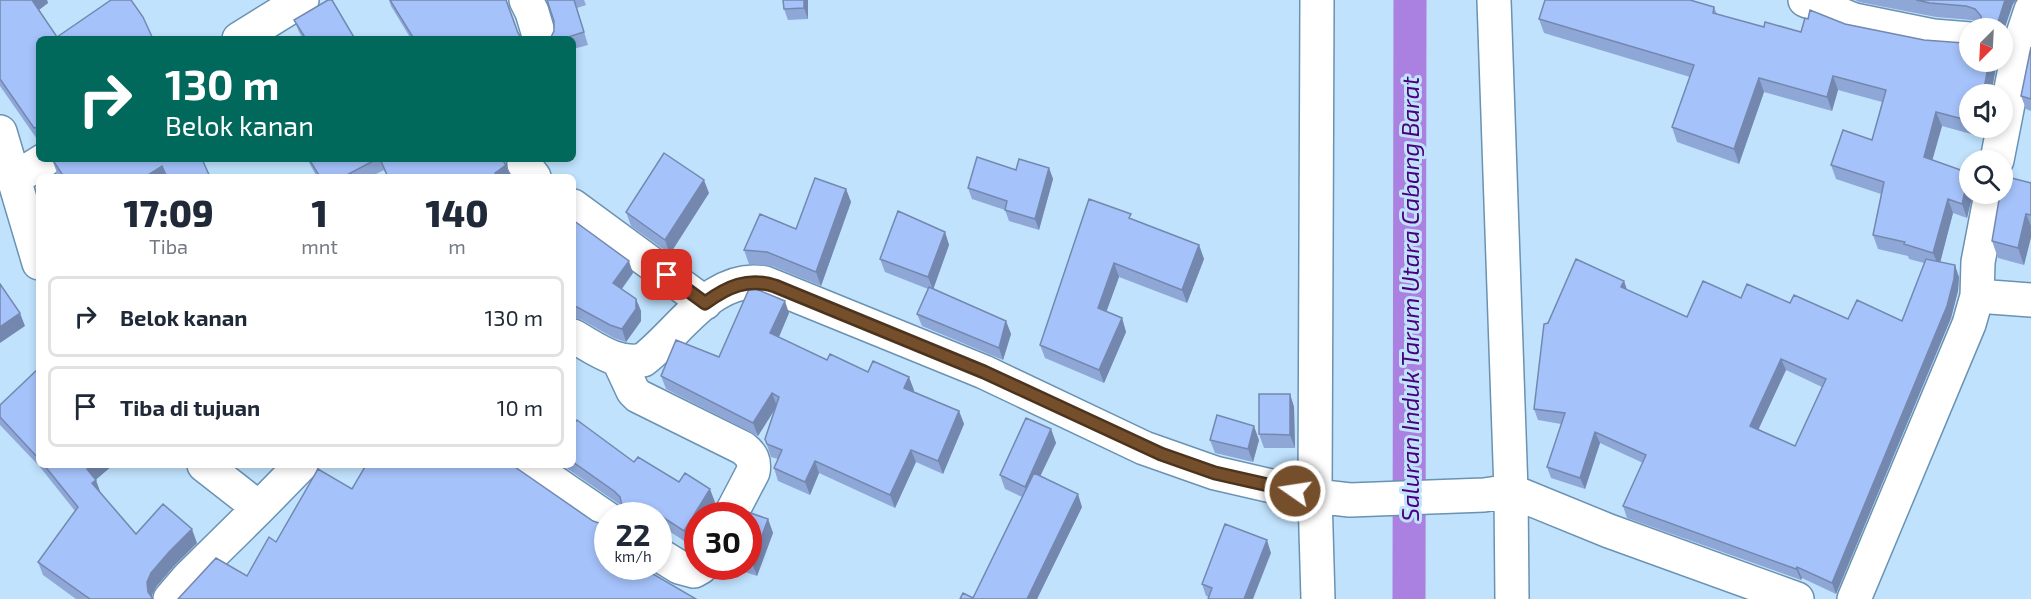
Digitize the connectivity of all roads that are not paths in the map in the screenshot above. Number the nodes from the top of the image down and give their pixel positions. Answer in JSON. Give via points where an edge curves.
{"nodes":[{"id":1,"x":302,"y":0,"type":"edge"},
{"id":2,"x":526,"y":0,"type":"edge"},
{"id":3,"x":1317,"y":0,"type":"edge"},
{"id":4,"x":1494,"y":0,"type":"edge"},
{"id":5,"x":1804,"y":0,"type":"edge"},
{"id":6,"x":2031,"y":10,"type":"edge"},
{"id":7,"x":244,"y":36,"type":"edge"},
{"id":8,"x":539,"y":36,"type":"edge"},
{"id":9,"x":1959,"y":38,"type":"edge"},
{"id":10,"x":2013,"y":39,"type":"edge"},
{"id":11,"x":2007,"y":72,"type":"edge"},
{"id":12,"x":0,"y":132,"type":"edge"},
{"id":13,"x":1998,"y":150,"type":"edge"},
{"id":14,"x":41,"y":162,"type":"edge"},
{"id":15,"x":14,"y":179,"type":"junction"},
{"id":16,"x":1989,"y":204,"type":"edge"},
{"id":17,"x":576,"y":208,"type":"edge"},
{"id":18,"x":36,"y":253,"type":"edge"},
{"id":19,"x":1977,"y":296,"type":"junction"},
{"id":20,"x":2031,"y":300,"type":"edge"},
{"id":21,"x":705,"y":303,"type":"junction"},
{"id":22,"x":576,"y":338,"type":"edge"},
{"id":23,"x":619,"y":361,"type":"junction"},
{"id":24,"x":208,"y":468,"type":"edge"},
{"id":25,"x":298,"y":468,"type":"edge"},
{"id":26,"x":533,"y":468,"type":"edge"},
{"id":27,"x":1498,"y":493,"type":"junction"},
{"id":28,"x":1315,"y":496,"type":"junction"},
{"id":29,"x":737,"y":502,"type":"edge"},
{"id":30,"x":259,"y":508,"type":"junction"},
{"id":31,"x":594,"y":509,"type":"edge"},
{"id":32,"x":170,"y":599,"type":"edge"},
{"id":33,"x":1318,"y":599,"type":"edge"},
{"id":34,"x":1512,"y":599,"type":"edge"},
{"id":35,"x":1797,"y":599,"type":"edge"},
{"id":36,"x":1854,"y":599,"type":"edge"}],
"edges":[{"from":1,"to":7,"type":"street"},
{"from":2,"to":8,"type":"street"},
{"from":3,"to":28,"type":"street"},
{"from":4,"to":27,"type":"street"},
{"from":5,"to":9,"type":"street","via":[[1854,20]]},
{"from":6,"to":10,"type":"street"},
{"from":11,"to":13,"type":"street"},
{"from":12,"to":15,"type":"street"},
{"from":14,"to":15,"type":"street"},
{"from":15,"to":18,"type":"street"},
{"from":16,"to":19,"type":"street","via":[[1978,262]]},
{"from":17,"to":21,"type":"street"},
{"from":19,"to":20,"type":"street"},
{"from":19,"to":36,"type":"street","via":[[1969,324]]},
{"from":21,"to":23,"type":"street","via":[[643,360]]},
{"from":21,"to":28,"type":"street","via":[[739,284],[765,283],[984,372],[1170,458],[1215,473]]},
{"from":22,"to":23,"type":"street"},
{"from":23,"to":29,"type":"street","via":[[638,396],[743,448],[752,458],[753,472]]},
{"from":24,"to":30,"type":"street"},
{"from":25,"to":30,"type":"street"},
{"from":26,"to":31,"type":"street"},
{"from":27,"to":28,"type":"street","via":[[1350,500]]},
{"from":27,"to":34,"type":"street"},
{"from":27,"to":35,"type":"street"},
{"from":28,"to":33,"type":"street"},
{"from":30,"to":32,"type":"street"}]}
